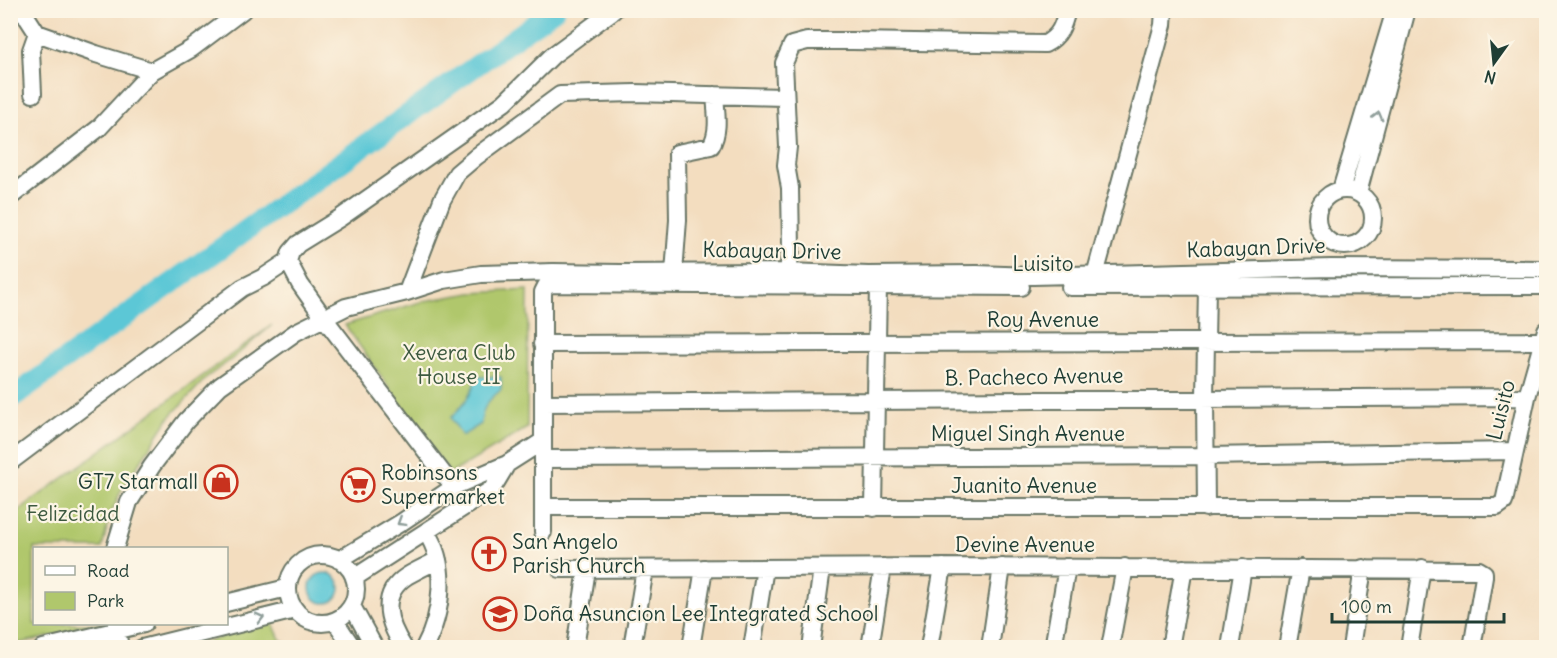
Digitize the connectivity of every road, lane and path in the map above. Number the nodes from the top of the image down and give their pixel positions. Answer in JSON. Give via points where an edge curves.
{"nodes":[{"id":1,"x":19,"y":10,"type":"edge"},
{"id":2,"x":243,"y":10,"type":"edge"},
{"id":3,"x":614,"y":10,"type":"edge"},
{"id":4,"x":1164,"y":10,"type":"edge"},
{"id":5,"x":1402,"y":11,"type":"edge"},
{"id":6,"x":1064,"y":13,"type":"edge"},
{"id":7,"x":37,"y":33,"type":"junction"},
{"id":8,"x":153,"y":71,"type":"junction"},
{"id":9,"x":33,"y":94,"type":"dead end"},
{"id":10,"x":715,"y":95,"type":"junction"},
{"id":11,"x":784,"y":97,"type":"junction"},
{"id":12,"x":1350,"y":192,"type":"junction"},
{"id":13,"x":10,"y":197,"type":"edge"},
{"id":14,"x":1337,"y":245,"type":"junction"},
{"id":15,"x":288,"y":261,"type":"junction"},
{"id":16,"x":1331,"y":268,"type":"junction"},
{"id":17,"x":1546,"y":269,"type":"edge"},
{"id":18,"x":788,"y":272,"type":"junction"},
{"id":19,"x":674,"y":273,"type":"junction"},
{"id":20,"x":1095,"y":275,"type":"junction"},
{"id":21,"x":878,"y":286,"type":"junction"},
{"id":22,"x":1546,"y":286,"type":"edge"},
{"id":23,"x":1207,"y":287,"type":"junction"},
{"id":24,"x":1328,"y":287,"type":"junction"},
{"id":25,"x":407,"y":292,"type":"junction"},
{"id":26,"x":324,"y":318,"type":"junction"},
{"id":27,"x":1545,"y":335,"type":"edge"},
{"id":28,"x":876,"y":343,"type":"junction"},
{"id":29,"x":1207,"y":343,"type":"junction"},
{"id":30,"x":542,"y":344,"type":"junction"},
{"id":31,"x":1205,"y":397,"type":"junction"},
{"id":32,"x":1527,"y":397,"type":"junction"},
{"id":33,"x":876,"y":402,"type":"junction"},
{"id":34,"x":543,"y":403,"type":"junction"},
{"id":35,"x":543,"y":441,"type":"junction"},
{"id":36,"x":1514,"y":451,"type":"junction"},
{"id":37,"x":1206,"y":456,"type":"junction"},
{"id":38,"x":873,"y":457,"type":"junction"},
{"id":39,"x":543,"y":459,"type":"junction"},
{"id":40,"x":10,"y":462,"type":"edge"},
{"id":41,"x":507,"y":464,"type":"junction"},
{"id":42,"x":455,"y":486,"type":"junction"},
{"id":43,"x":1504,"y":502,"type":"joint"},
{"id":44,"x":543,"y":507,"type":"junction"},
{"id":45,"x":874,"y":508,"type":"junction"},
{"id":46,"x":1206,"y":508,"type":"junction"},
{"id":47,"x":426,"y":532,"type":"junction"},
{"id":48,"x":543,"y":532,"type":"dead end"},
{"id":49,"x":116,"y":547,"type":"edge"},
{"id":50,"x":339,"y":560,"type":"junction"},
{"id":51,"x":438,"y":560,"type":"junction"},
{"id":52,"x":883,"y":567,"type":"junction"},
{"id":53,"x":943,"y":567,"type":"junction"},
{"id":54,"x":1002,"y":567,"type":"junction"},
{"id":55,"x":1067,"y":567,"type":"junction"},
{"id":56,"x":1125,"y":567,"type":"junction"},
{"id":57,"x":704,"y":568,"type":"junction"},
{"id":58,"x":765,"y":568,"type":"junction"},
{"id":59,"x":822,"y":568,"type":"junction"},
{"id":60,"x":1184,"y":568,"type":"junction"},
{"id":61,"x":1243,"y":568,"type":"junction"},
{"id":62,"x":1301,"y":568,"type":"junction"},
{"id":63,"x":1363,"y":568,"type":"junction"},
{"id":64,"x":1422,"y":568,"type":"junction"},
{"id":65,"x":560,"y":569,"type":"dead end"},
{"id":66,"x":587,"y":569,"type":"junction"},
{"id":67,"x":645,"y":569,"type":"junction"},
{"id":68,"x":354,"y":578,"type":"junction"},
{"id":69,"x":287,"y":588,"type":"junction"},
{"id":70,"x":228,"y":603,"type":"edge"},
{"id":71,"x":352,"y":606,"type":"junction"},
{"id":72,"x":295,"y":610,"type":"junction"},
{"id":73,"x":335,"y":621,"type":"junction"},
{"id":74,"x":135,"y":625,"type":"edge"},
{"id":75,"x":116,"y":627,"type":"edge"},
{"id":76,"x":43,"y":648,"type":"edge"},
{"id":77,"x":120,"y":648,"type":"edge"},
{"id":78,"x":142,"y":648,"type":"edge"},
{"id":79,"x":353,"y":648,"type":"edge"},
{"id":80,"x":375,"y":648,"type":"edge"},
{"id":81,"x":404,"y":648,"type":"edge"},
{"id":82,"x":424,"y":648,"type":"edge"},
{"id":83,"x":575,"y":648,"type":"edge"},
{"id":84,"x":632,"y":648,"type":"edge"},
{"id":85,"x":691,"y":648,"type":"edge"},
{"id":86,"x":753,"y":648,"type":"edge"},
{"id":87,"x":811,"y":648,"type":"edge"},
{"id":88,"x":870,"y":648,"type":"edge"},
{"id":89,"x":929,"y":648,"type":"edge"},
{"id":90,"x":990,"y":648,"type":"edge"},
{"id":91,"x":1053,"y":648,"type":"edge"},
{"id":92,"x":1110,"y":648,"type":"edge"},
{"id":93,"x":1170,"y":648,"type":"edge"},
{"id":94,"x":1230,"y":648,"type":"edge"},
{"id":95,"x":1287,"y":648,"type":"edge"},
{"id":96,"x":1352,"y":648,"type":"edge"},
{"id":97,"x":1409,"y":648,"type":"edge"},
{"id":98,"x":1472,"y":648,"type":"edge"}],
"edges":[{"from":1,"to":7,"type":"street"},
{"from":2,"to":8,"type":"street","via":[[191,49]]},
{"from":3,"to":15,"type":"street","via":[[553,55],[504,103],[298,244]]},
{"from":4,"to":20,"type":"street"},
{"from":5,"to":12,"type":"street"},
{"from":6,"to":11,"type":"street","via":[[1062,27],[1045,44],[852,40],[792,45],[784,63]]},
{"from":7,"to":8,"type":"street"},
{"from":7,"to":9,"type":"street","via":[[31,50]]},
{"from":8,"to":13,"type":"street","via":[[99,128]]},
{"from":10,"to":11,"type":"street"},
{"from":10,"to":19,"type":"street","via":[[717,129],[711,146],[677,153]]},
{"from":10,"to":25,"type":"street","via":[[560,95],[457,173],[442,200]]},
{"from":11,"to":18,"type":"street","via":[[791,248]]},
{"from":12,"to":14,"type":"street","via":[[1332,193],[1319,206],[1317,225],[1328,241]]},
{"from":12,"to":14,"type":"street","via":[[1367,200],[1373,223],[1360,242]]},
{"from":14,"to":16,"type":"street"},
{"from":15,"to":26,"type":"street"},
{"from":15,"to":40,"type":"street","via":[[242,288]]},
{"from":16,"to":17,"type":"street","name":"Kabayan Drive"},
{"from":16,"to":20,"type":"street","name":"Kabayan Drive"},
{"from":16,"to":24,"type":"street"},
{"from":18,"to":19,"type":"street","name":"Kabayan Drive"},
{"from":18,"to":20,"type":"street","name":"Kabayan Drive"},
{"from":19,"to":25,"type":"street","name":"Kabayan Drive","via":[[481,274],[444,279]]},
{"from":21,"to":23,"type":"street","name":"Luisito"},
{"from":21,"to":28,"type":"street"},
{"from":21,"to":30,"type":"street","name":"Luisito","via":[[553,284],[543,292]]},
{"from":22,"to":24,"type":"street","name":"Luisito"},
{"from":23,"to":24,"type":"street","name":"Luisito"},
{"from":23,"to":29,"type":"street"},
{"from":25,"to":26,"type":"street","name":"Kabayan Drive","via":[[346,307]]},
{"from":26,"to":42,"type":"street"},
{"from":26,"to":49,"type":"street","name":"Kabayan Drive","via":[[258,357],[220,386],[186,421],[129,502]]},
{"from":27,"to":29,"type":"street","name":"Roy Avenue"},
{"from":27,"to":32,"type":"street","name":"Luisito"},
{"from":28,"to":29,"type":"street","name":"Roy Avenue"},
{"from":28,"to":30,"type":"street","name":"Roy Avenue"},
{"from":28,"to":33,"type":"street"},
{"from":29,"to":31,"type":"street"},
{"from":30,"to":34,"type":"street"},
{"from":31,"to":32,"type":"street","name":"B. Pacheco Avenue"},
{"from":31,"to":33,"type":"street","name":"B. Pacheco Avenue"},
{"from":31,"to":37,"type":"street"},
{"from":32,"to":36,"type":"street","name":"Luisito"},
{"from":33,"to":34,"type":"street","name":"B. Pacheco Avenue"},
{"from":33,"to":38,"type":"street"},
{"from":34,"to":35,"type":"street"},
{"from":35,"to":39,"type":"street"},
{"from":35,"to":41,"type":"street"},
{"from":36,"to":37,"type":"street","name":"Miguel Singh Avenue"},
{"from":36,"to":43,"type":"street","name":"Luisito"},
{"from":37,"to":38,"type":"street","name":"Miguel Singh Avenue"},
{"from":37,"to":46,"type":"street"},
{"from":38,"to":39,"type":"street","name":"Miguel Singh Avenue"},
{"from":38,"to":45,"type":"street"},
{"from":39,"to":44,"type":"street"},
{"from":41,"to":42,"type":"street"},
{"from":41,"to":47,"type":"street","via":[[492,489]]},
{"from":42,"to":50,"type":"street","one_way":true},
{"from":43,"to":46,"type":"street","name":"Juanito Avenue","via":[[1492,508]]},
{"from":44,"to":45,"type":"street","name":"Juanito Avenue"},
{"from":44,"to":48,"type":"street"},
{"from":45,"to":46,"type":"street","name":"Juanito Avenue"},
{"from":47,"to":51,"type":"street"},
{"from":47,"to":68,"type":"street"},
{"from":50,"to":68,"type":"street"},
{"from":50,"to":69,"type":"street","via":[[321,555],[306,559],[293,571]]},
{"from":51,"to":81,"type":"street","via":[[406,576],[393,590],[387,616]]},
{"from":51,"to":82,"type":"street","via":[[438,611]]},
{"from":52,"to":53,"type":"street","name":"Devine Avenue"},
{"from":52,"to":59,"type":"street","name":"Devine Avenue"},
{"from":52,"to":88,"type":"street"},
{"from":53,"to":54,"type":"street","name":"Devine Avenue"},
{"from":53,"to":89,"type":"street"},
{"from":54,"to":55,"type":"street","name":"Devine Avenue"},
{"from":54,"to":90,"type":"street"},
{"from":55,"to":56,"type":"street","name":"Devine Avenue"},
{"from":55,"to":91,"type":"street"},
{"from":56,"to":60,"type":"street","name":"Devine Avenue"},
{"from":56,"to":92,"type":"street"},
{"from":57,"to":58,"type":"street","name":"Devine Avenue"},
{"from":57,"to":67,"type":"street","name":"Devine Avenue"},
{"from":57,"to":85,"type":"street"},
{"from":58,"to":59,"type":"street","name":"Devine Avenue"},
{"from":58,"to":86,"type":"street"},
{"from":59,"to":87,"type":"street"},
{"from":60,"to":61,"type":"street","name":"Devine Avenue"},
{"from":60,"to":93,"type":"street"},
{"from":61,"to":62,"type":"street","name":"Devine Avenue"},
{"from":61,"to":94,"type":"street"},
{"from":62,"to":63,"type":"street","name":"Devine Avenue"},
{"from":62,"to":95,"type":"street"},
{"from":63,"to":64,"type":"street","name":"Devine Avenue"},
{"from":63,"to":96,"type":"street"},
{"from":64,"to":97,"type":"street"},
{"from":64,"to":98,"type":"street","name":"Devine Avenue","via":[[1484,573]]},
{"from":65,"to":66,"type":"street","name":"Devine Avenue"},
{"from":66,"to":67,"type":"street","name":"Devine Avenue"},
{"from":66,"to":83,"type":"street"},
{"from":67,"to":84,"type":"street"},
{"from":68,"to":71,"type":"street"},
{"from":69,"to":70,"type":"street"},
{"from":69,"to":72,"type":"street"},
{"from":71,"to":73,"type":"street"},
{"from":71,"to":80,"type":"street"},
{"from":72,"to":73,"type":"street","via":[[313,622]]},
{"from":78,"to":72,"type":"street","one_way":true},
{"from":73,"to":79,"type":"street"},
{"from":74,"to":75,"type":"street"},
{"from":75,"to":76,"type":"street"},
{"from":75,"to":77,"type":"street"}]}
